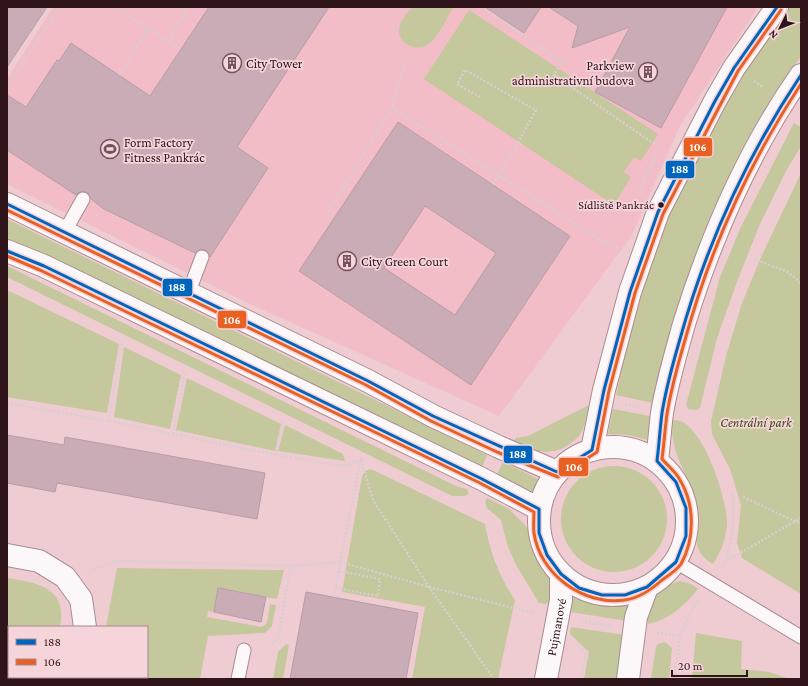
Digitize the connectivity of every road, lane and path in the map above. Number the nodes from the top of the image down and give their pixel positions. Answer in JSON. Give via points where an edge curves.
{"nodes":[{"id":1,"x":59,"y":7,"type":"edge"},
{"id":2,"x":114,"y":7,"type":"edge"},
{"id":3,"x":189,"y":7,"type":"edge"},
{"id":4,"x":482,"y":7,"type":"edge"},
{"id":5,"x":777,"y":7,"type":"edge"},
{"id":6,"x":148,"y":29,"type":"junction"},
{"id":7,"x":168,"y":41,"type":"junction"},
{"id":8,"x":181,"y":49,"type":"dead end"},
{"id":9,"x":406,"y":59,"type":"dead end"},
{"id":10,"x":118,"y":75,"type":"dead end"},
{"id":11,"x":801,"y":75,"type":"edge"},
{"id":12,"x":753,"y":80,"type":"dead end"},
{"id":13,"x":7,"y":89,"type":"edge"},
{"id":14,"x":769,"y":92,"type":"dead end"},
{"id":15,"x":480,"y":97,"type":"dead end"},
{"id":16,"x":392,"y":108,"type":"junction"},
{"id":17,"x":660,"y":148,"type":"dead end"},
{"id":18,"x":656,"y":155,"type":"dead end"},
{"id":19,"x":500,"y":175,"type":"junction"},
{"id":20,"x":492,"y":184,"type":"dead end"},
{"id":21,"x":638,"y":193,"type":"dead end"},
{"id":22,"x":83,"y":199,"type":"dead end"},
{"id":23,"x":7,"y":204,"type":"edge"},
{"id":24,"x":326,"y":215,"type":"dead end"},
{"id":25,"x":64,"y":233,"type":"junction"},
{"id":26,"x":619,"y":248,"type":"dead end"},
{"id":27,"x":7,"y":251,"type":"edge"},
{"id":28,"x":202,"y":257,"type":"dead end"},
{"id":29,"x":754,"y":259,"type":"dead end"},
{"id":30,"x":801,"y":283,"type":"edge"},
{"id":31,"x":188,"y":294,"type":"junction"},
{"id":32,"x":122,"y":341,"type":"dead end"},
{"id":33,"x":185,"y":372,"type":"dead end"},
{"id":34,"x":7,"y":403,"type":"edge"},
{"id":35,"x":622,"y":404,"type":"dead end"},
{"id":36,"x":644,"y":408,"type":"dead end"},
{"id":37,"x":109,"y":421,"type":"junction"},
{"id":38,"x":283,"y":421,"type":"dead end"},
{"id":39,"x":173,"y":434,"type":"junction"},
{"id":40,"x":592,"y":450,"type":"junction"},
{"id":41,"x":276,"y":455,"type":"junction"},
{"id":42,"x":361,"y":459,"type":"junction"},
{"id":43,"x":657,"y":461,"type":"junction"},
{"id":44,"x":557,"y":472,"type":"junction"},
{"id":45,"x":732,"y":492,"type":"dead end"},
{"id":46,"x":743,"y":497,"type":"dead end"},
{"id":47,"x":539,"y":509,"type":"junction"},
{"id":48,"x":801,"y":518,"type":"edge"},
{"id":49,"x":795,"y":522,"type":"junction"},
{"id":50,"x":801,"y":524,"type":"edge"},
{"id":51,"x":7,"y":555,"type":"edge"},
{"id":52,"x":726,"y":561,"type":"junction"},
{"id":53,"x":340,"y":562,"type":"junction"},
{"id":54,"x":676,"y":562,"type":"junction"},
{"id":55,"x":291,"y":566,"type":"junction"},
{"id":56,"x":720,"y":570,"type":"dead end"},
{"id":57,"x":90,"y":571,"type":"dead end"},
{"id":58,"x":339,"y":571,"type":"junction"},
{"id":59,"x":561,"y":574,"type":"junction"},
{"id":60,"x":336,"y":588,"type":"junction"},
{"id":61,"x":429,"y":588,"type":"junction"},
{"id":62,"x":647,"y":588,"type":"junction"},
{"id":63,"x":704,"y":595,"type":"dead end"},
{"id":64,"x":334,"y":597,"type":"dead end"},
{"id":65,"x":519,"y":611,"type":"dead end"},
{"id":66,"x":580,"y":621,"type":"dead end"},
{"id":67,"x":85,"y":626,"type":"edge"},
{"id":68,"x":617,"y":627,"type":"dead end"},
{"id":69,"x":654,"y":633,"type":"dead end"},
{"id":70,"x":680,"y":636,"type":"junction"},
{"id":71,"x":801,"y":637,"type":"edge"},
{"id":72,"x":272,"y":644,"type":"dead end"},
{"id":73,"x":244,"y":650,"type":"dead end"},
{"id":74,"x":238,"y":679,"type":"edge"},
{"id":75,"x":494,"y":679,"type":"edge"},
{"id":76,"x":546,"y":679,"type":"edge"},
{"id":77,"x":628,"y":679,"type":"edge"},
{"id":78,"x":675,"y":679,"type":"edge"}],
"edges":[{"from":1,"to":13,"type":"path"},
{"from":2,"to":6,"type":"path"},
{"from":3,"to":7,"type":"path"},
{"from":4,"to":17,"type":"path","via":[[562,62],[554,75]]},
{"from":5,"to":40,"type":"street","via":[[734,68],[658,212],[630,292],[604,390]]},
{"from":6,"to":7,"type":"path"},
{"from":6,"to":10,"type":"path"},
{"from":7,"to":8,"type":"path"},
{"from":9,"to":16,"type":"path"},
{"from":11,"to":43,"type":"street","via":[[783,101],[751,159],[704,262],[674,358],[662,412]]},
{"from":12,"to":14,"type":"path"},
{"from":15,"to":19,"type":"path","via":[[457,84],[465,70],[536,110]]},
{"from":16,"to":19,"type":"path"},
{"from":16,"to":24,"type":"path"},
{"from":18,"to":21,"type":"path"},
{"from":19,"to":20,"type":"path"},
{"from":19,"to":26,"type":"path","via":[[602,241]]},
{"from":22,"to":25,"type":"lane"},
{"from":23,"to":25,"type":"street"},
{"from":25,"to":31,"type":"street"},
{"from":27,"to":47,"type":"street","via":[[44,266]]},
{"from":28,"to":31,"type":"lane"},
{"from":29,"to":30,"type":"path","via":[[786,271]]},
{"from":31,"to":44,"type":"street","via":[[368,381],[433,416]]},
{"from":32,"to":37,"type":"path"},
{"from":33,"to":39,"type":"path"},
{"from":34,"to":37,"type":"path"},
{"from":35,"to":36,"type":"path"},
{"from":37,"to":39,"type":"path"},
{"from":38,"to":41,"type":"path"},
{"from":39,"to":41,"type":"path"},
{"from":40,"to":43,"type":"street","via":[[614,446],[637,450]]},
{"from":40,"to":44,"type":"street"},
{"from":41,"to":42,"type":"path","via":[[345,466]]},
{"from":42,"to":53,"type":"path"},
{"from":42,"to":61,"type":"path","via":[[373,500]]},
{"from":43,"to":54,"type":"street","via":[[676,482],[686,508],[686,536]]},
{"from":44,"to":47,"type":"street"},
{"from":45,"to":52,"type":"path","via":[[734,524]]},
{"from":46,"to":49,"type":"path"},
{"from":47,"to":59,"type":"street","via":[[539,533],[547,555]]},
{"from":48,"to":49,"type":"path"},
{"from":49,"to":50,"type":"path"},
{"from":49,"to":52,"type":"path"},
{"from":51,"to":67,"type":"street","via":[[38,561],[65,577],[81,599]]},
{"from":52,"to":56,"type":"path"},
{"from":53,"to":55,"type":"path"},
{"from":53,"to":58,"type":"path"},
{"from":53,"to":61,"type":"path"},
{"from":54,"to":62,"type":"street"},
{"from":54,"to":71,"type":"lane"},
{"from":55,"to":57,"type":"path","via":[[118,561]]},
{"from":55,"to":72,"type":"path","via":[[278,638]]},
{"from":58,"to":60,"type":"path"},
{"from":58,"to":60,"type":"path","via":[[380,579],[378,596]]},
{"from":59,"to":62,"type":"street","via":[[580,588],[602,595],[625,595]]},
{"from":59,"to":76,"type":"street","name":"Pujmanové","via":[[561,600]]},
{"from":60,"to":64,"type":"path"},
{"from":61,"to":65,"type":"path"},
{"from":61,"to":75,"type":"path"},
{"from":62,"to":77,"type":"street","via":[[636,617]]},
{"from":63,"to":70,"type":"path","via":[[693,607]]},
{"from":66,"to":68,"type":"path"},
{"from":69,"to":70,"type":"path"},
{"from":70,"to":78,"type":"path"},
{"from":73,"to":74,"type":"lane"}]}
